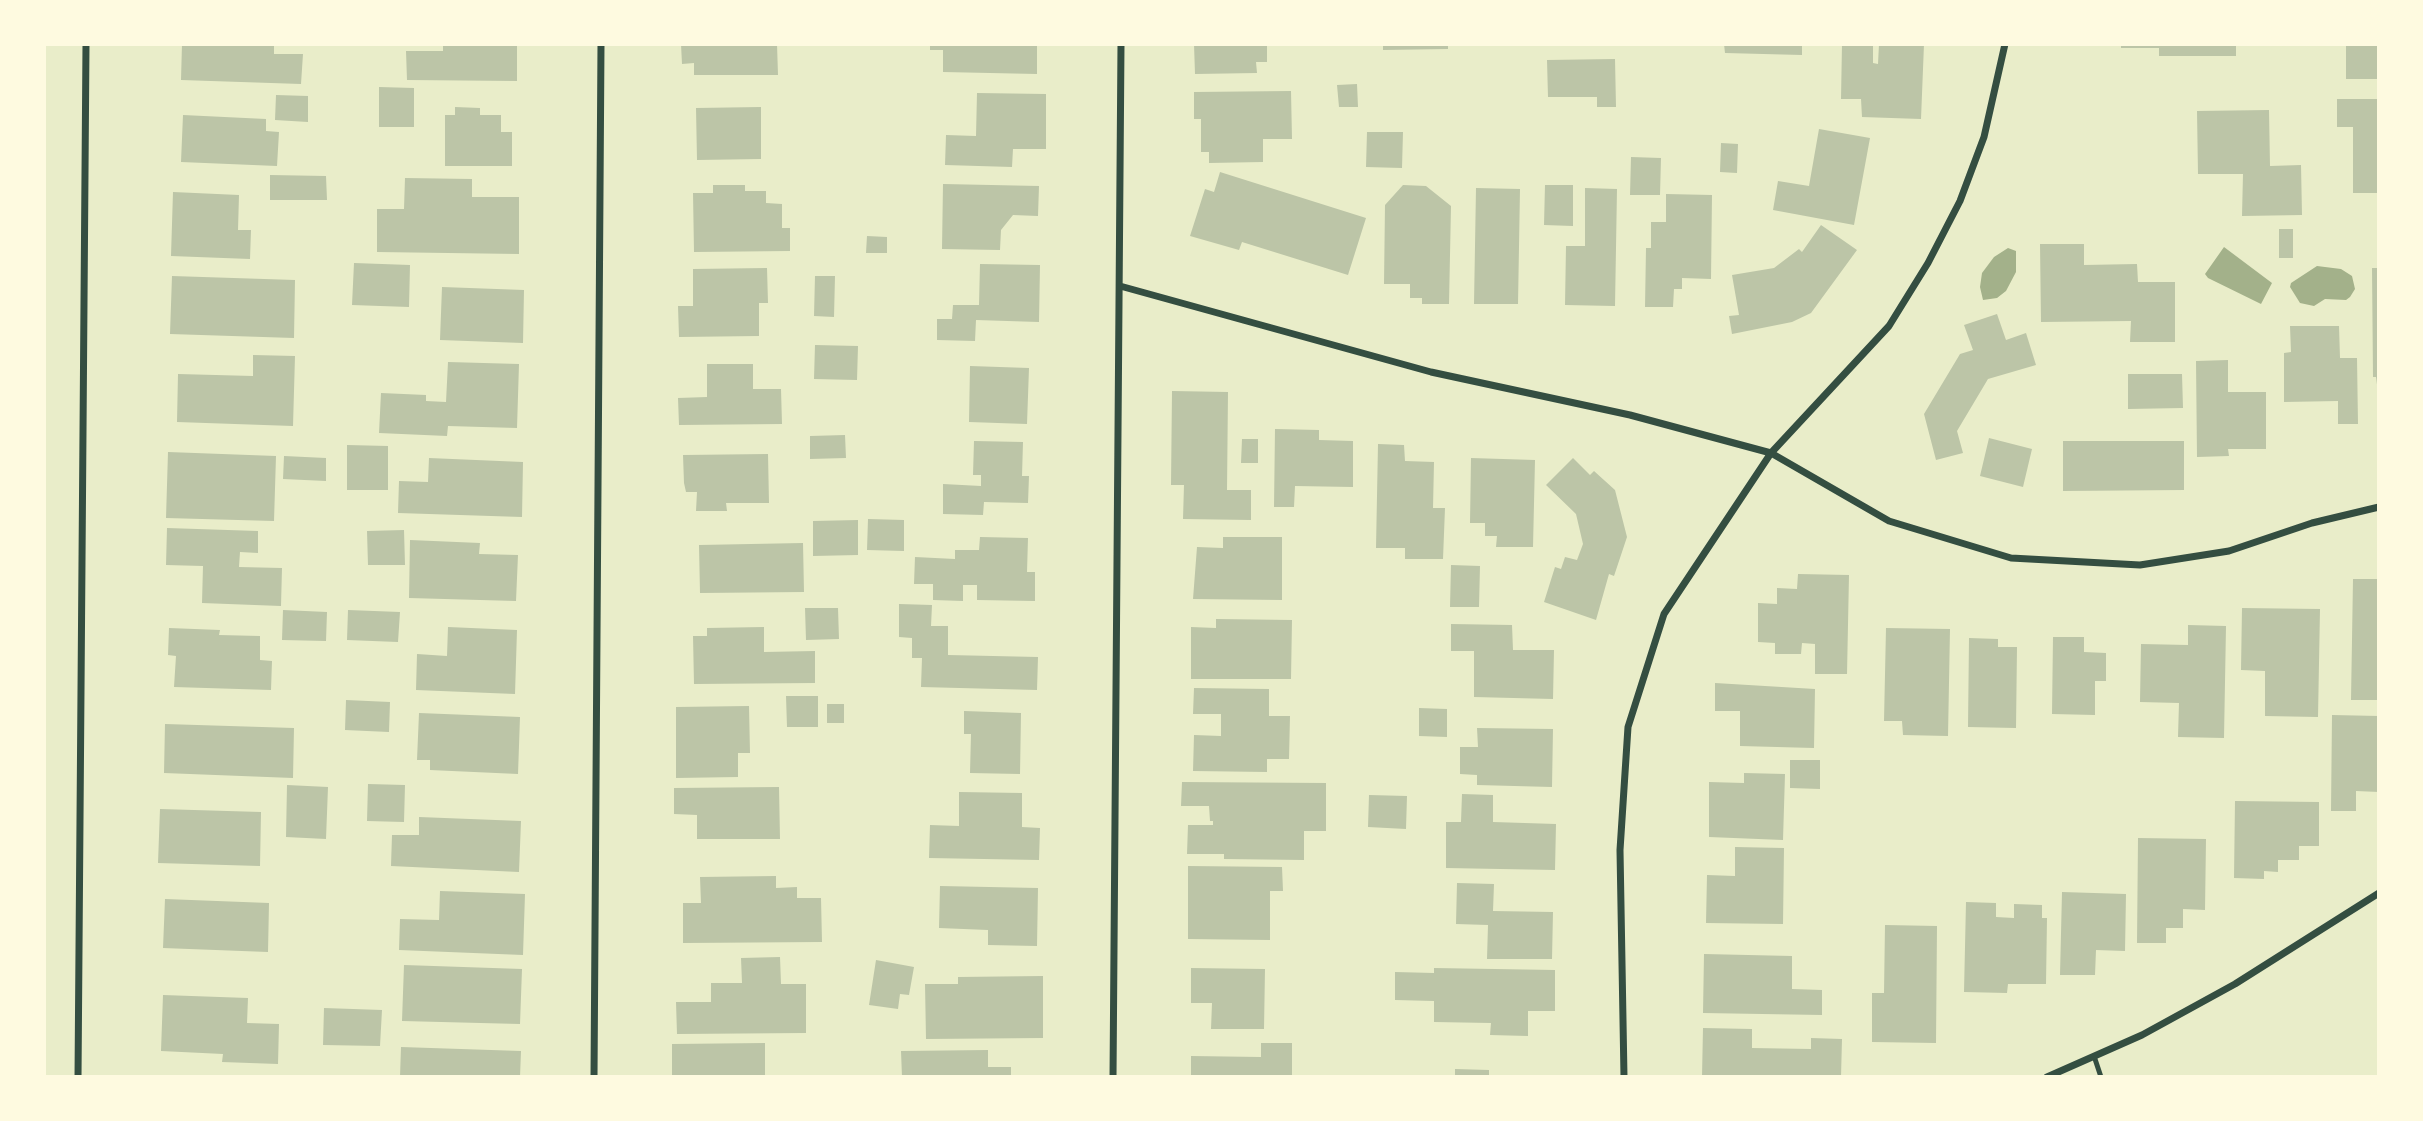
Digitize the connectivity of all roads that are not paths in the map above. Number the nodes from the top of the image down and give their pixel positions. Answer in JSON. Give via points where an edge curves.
{"nodes":[{"id":1,"x":86,"y":44,"type":"edge"},
{"id":2,"x":601,"y":44,"type":"edge"},
{"id":3,"x":1121,"y":44,"type":"edge"},
{"id":4,"x":2005,"y":44,"type":"edge"},
{"id":5,"x":1120,"y":286,"type":"junction"},
{"id":6,"x":1771,"y":453,"type":"junction"},
{"id":7,"x":2379,"y":507,"type":"edge"},
{"id":8,"x":2379,"y":893,"type":"edge"},
{"id":9,"x":2094,"y":1056,"type":"junction"},
{"id":10,"x":78,"y":1077,"type":"edge"},
{"id":11,"x":594,"y":1077,"type":"edge"},
{"id":12,"x":1113,"y":1077,"type":"edge"},
{"id":13,"x":1624,"y":1077,"type":"edge"},
{"id":14,"x":2047,"y":1077,"type":"edge"},
{"id":15,"x":2101,"y":1077,"type":"edge"}],
"edges":[{"from":1,"to":10,"type":"street"},
{"from":2,"to":11,"type":"street"},
{"from":3,"to":5,"type":"street"},
{"from":4,"to":6,"type":"street","via":[[1984,137],[1960,201],[1928,263],[1889,326]]},
{"from":5,"to":6,"type":"street","via":[[1431,372],[1630,415]]},
{"from":5,"to":12,"type":"street"},
{"from":6,"to":7,"type":"street","via":[[1889,521],[2011,558],[2140,565],[2229,551],[2312,523]]},
{"from":6,"to":13,"type":"street","via":[[1664,614],[1628,727],[1620,850]]},
{"from":8,"to":9,"type":"street","via":[[2235,984]]},
{"from":9,"to":14,"type":"street"},
{"from":9,"to":15,"type":"lane"}]}
